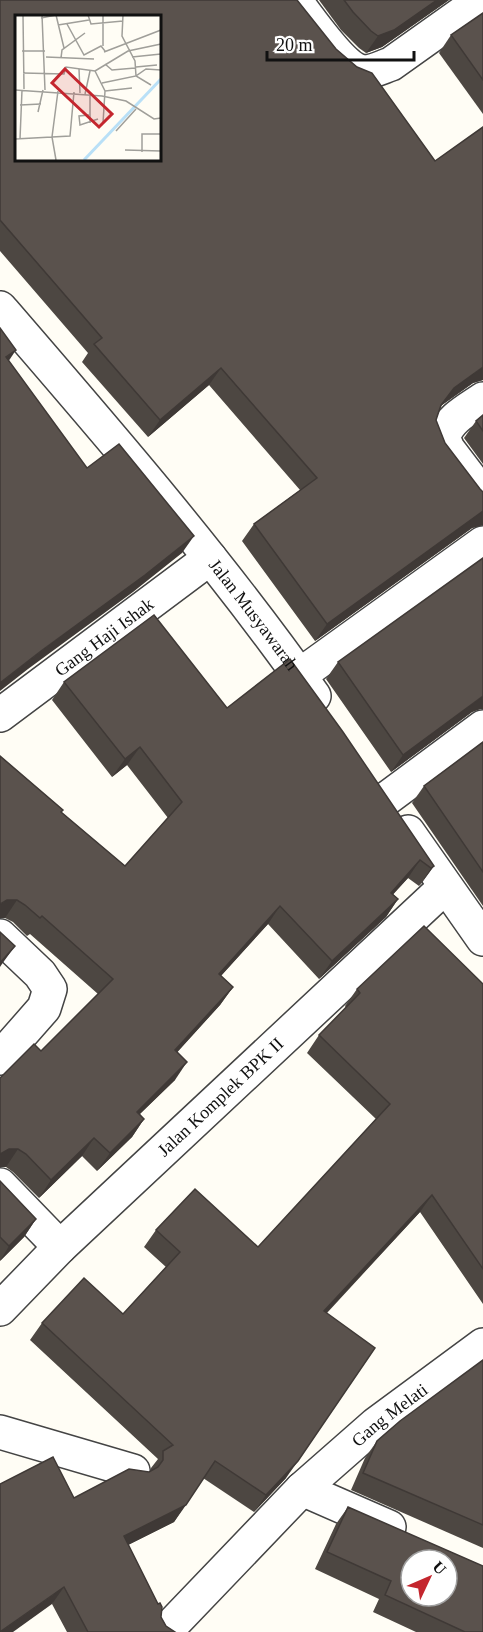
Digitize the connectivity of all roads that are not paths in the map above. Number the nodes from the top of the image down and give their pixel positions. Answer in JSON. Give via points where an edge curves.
{"nodes":[{"id":1,"x":295,"y":0,"type":"edge"},
{"id":2,"x":481,"y":0,"type":"edge"},
{"id":3,"x":0,"y":308,"type":"edge"},
{"id":4,"x":483,"y":399,"type":"edge"},
{"id":5,"x":483,"y":495,"type":"edge"},
{"id":6,"x":483,"y":543,"type":"edge"},
{"id":7,"x":210,"y":558,"type":"junction"},
{"id":8,"x":300,"y":675,"type":"junction"},
{"id":9,"x":0,"y":716,"type":"edge"},
{"id":10,"x":333,"y":723,"type":"edge"},
{"id":11,"x":483,"y":727,"type":"edge"},
{"id":12,"x":366,"y":770,"type":"edge"},
{"id":13,"x":386,"y":799,"type":"junction"},
{"id":14,"x":445,"y":887,"type":"junction"},
{"id":15,"x":0,"y":936,"type":"edge"},
{"id":16,"x":483,"y":939,"type":"edge"},
{"id":17,"x":0,"y":1058,"type":"edge"},
{"id":18,"x":0,"y":1185,"type":"edge"},
{"id":19,"x":60,"y":1247,"type":"junction"},
{"id":20,"x":0,"y":1309,"type":"edge"},
{"id":21,"x":483,"y":1345,"type":"edge"},
{"id":22,"x":0,"y":1432,"type":"edge"},
{"id":23,"x":132,"y":1471,"type":"edge"},
{"id":24,"x":302,"y":1489,"type":"junction"},
{"id":25,"x":419,"y":1540,"type":"edge"},
{"id":26,"x":167,"y":1630,"type":"edge"}],
"edges":[{"from":1,"to":2,"type":"street","via":[[351,68],[363,72],[391,64]]},
{"from":3,"to":7,"type":"street","name":"Jalan Musyawarah"},
{"from":4,"to":5,"type":"street","via":[[453,419],[443,437]]},
{"from":6,"to":8,"type":"street"},
{"from":7,"to":8,"type":"street","name":"Jalan Musyawarah"},
{"from":7,"to":9,"type":"street","name":"Gang Haji Ishak"},
{"from":8,"to":10,"type":"street","name":"Jalan Musyawarah"},
{"from":11,"to":13,"type":"street"},
{"from":12,"to":13,"type":"street"},
{"from":13,"to":14,"type":"street"},
{"from":14,"to":16,"type":"street"},
{"from":14,"to":19,"type":"street","name":"Jalan Komplek BPK II"},
{"from":15,"to":17,"type":"street","via":[[40,974],[50,989],[44,1008]]},
{"from":18,"to":19,"type":"street"},
{"from":19,"to":20,"type":"street","name":"Jalan Komplek BPK II"},
{"from":21,"to":24,"type":"street","name":"Gang Melati","via":[[376,1424]]},
{"from":22,"to":23,"type":"street"},
{"from":24,"to":25,"type":"street"},
{"from":24,"to":26,"type":"street","name":"Gang Melati"}]}
